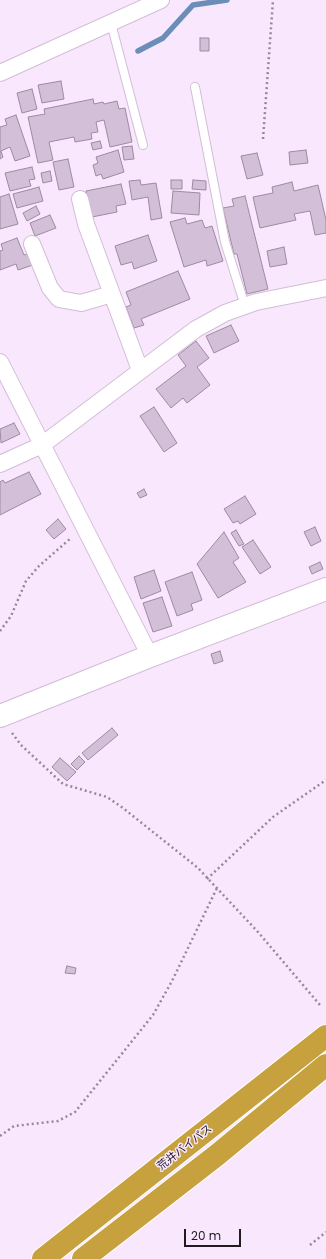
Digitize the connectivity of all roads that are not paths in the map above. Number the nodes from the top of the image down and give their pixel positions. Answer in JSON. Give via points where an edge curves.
{"nodes":[{"id":1,"x":161,"y":0,"type":"edge"},
{"id":2,"x":111,"y":23,"type":"junction"},
{"id":3,"x":0,"y":73,"type":"edge"},
{"id":4,"x":195,"y":87,"type":"dead end"},
{"id":5,"x":143,"y":144,"type":"dead end"},
{"id":6,"x":80,"y":199,"type":"dead end"},
{"id":7,"x":32,"y":244,"type":"dead end"},
{"id":8,"x":326,"y":288,"type":"edge"},
{"id":9,"x":112,"y":294,"type":"junction"},
{"id":10,"x":245,"y":306,"type":"junction"},
{"id":11,"x":0,"y":362,"type":"edge"},
{"id":12,"x":140,"y":370,"type":"junction"},
{"id":13,"x":42,"y":445,"type":"junction"},
{"id":14,"x":0,"y":464,"type":"edge"},
{"id":15,"x":326,"y":589,"type":"edge"},
{"id":16,"x":150,"y":656,"type":"junction"},
{"id":17,"x":4,"y":722,"type":"edge"},
{"id":18,"x":326,"y":1036,"type":"edge"},
{"id":19,"x":326,"y":1065,"type":"edge"},
{"id":20,"x":43,"y":1259,"type":"edge"},
{"id":21,"x":83,"y":1259,"type":"edge"}],
"edges":[{"from":1,"to":2,"type":"street"},
{"from":2,"to":3,"type":"street"},
{"from":2,"to":5,"type":"lane"},
{"from":4,"to":10,"type":"lane","via":[[225,242]]},
{"from":6,"to":9,"type":"street","via":[[86,224]]},
{"from":7,"to":9,"type":"street","via":[[50,288],[59,299],[82,302]]},
{"from":8,"to":10,"type":"street","via":[[270,298]]},
{"from":9,"to":12,"type":"street"},
{"from":10,"to":12,"type":"street","via":[[196,328]]},
{"from":11,"to":13,"type":"street"},
{"from":12,"to":13,"type":"street"},
{"from":13,"to":14,"type":"street"},
{"from":13,"to":16,"type":"street"},
{"from":15,"to":16,"type":"street"},
{"from":16,"to":17,"type":"street"},
{"from":18,"to":20,"type":"highway","name":"荒井バイパス"},
{"from":19,"to":21,"type":"highway","via":[[217,1155]]}]}
